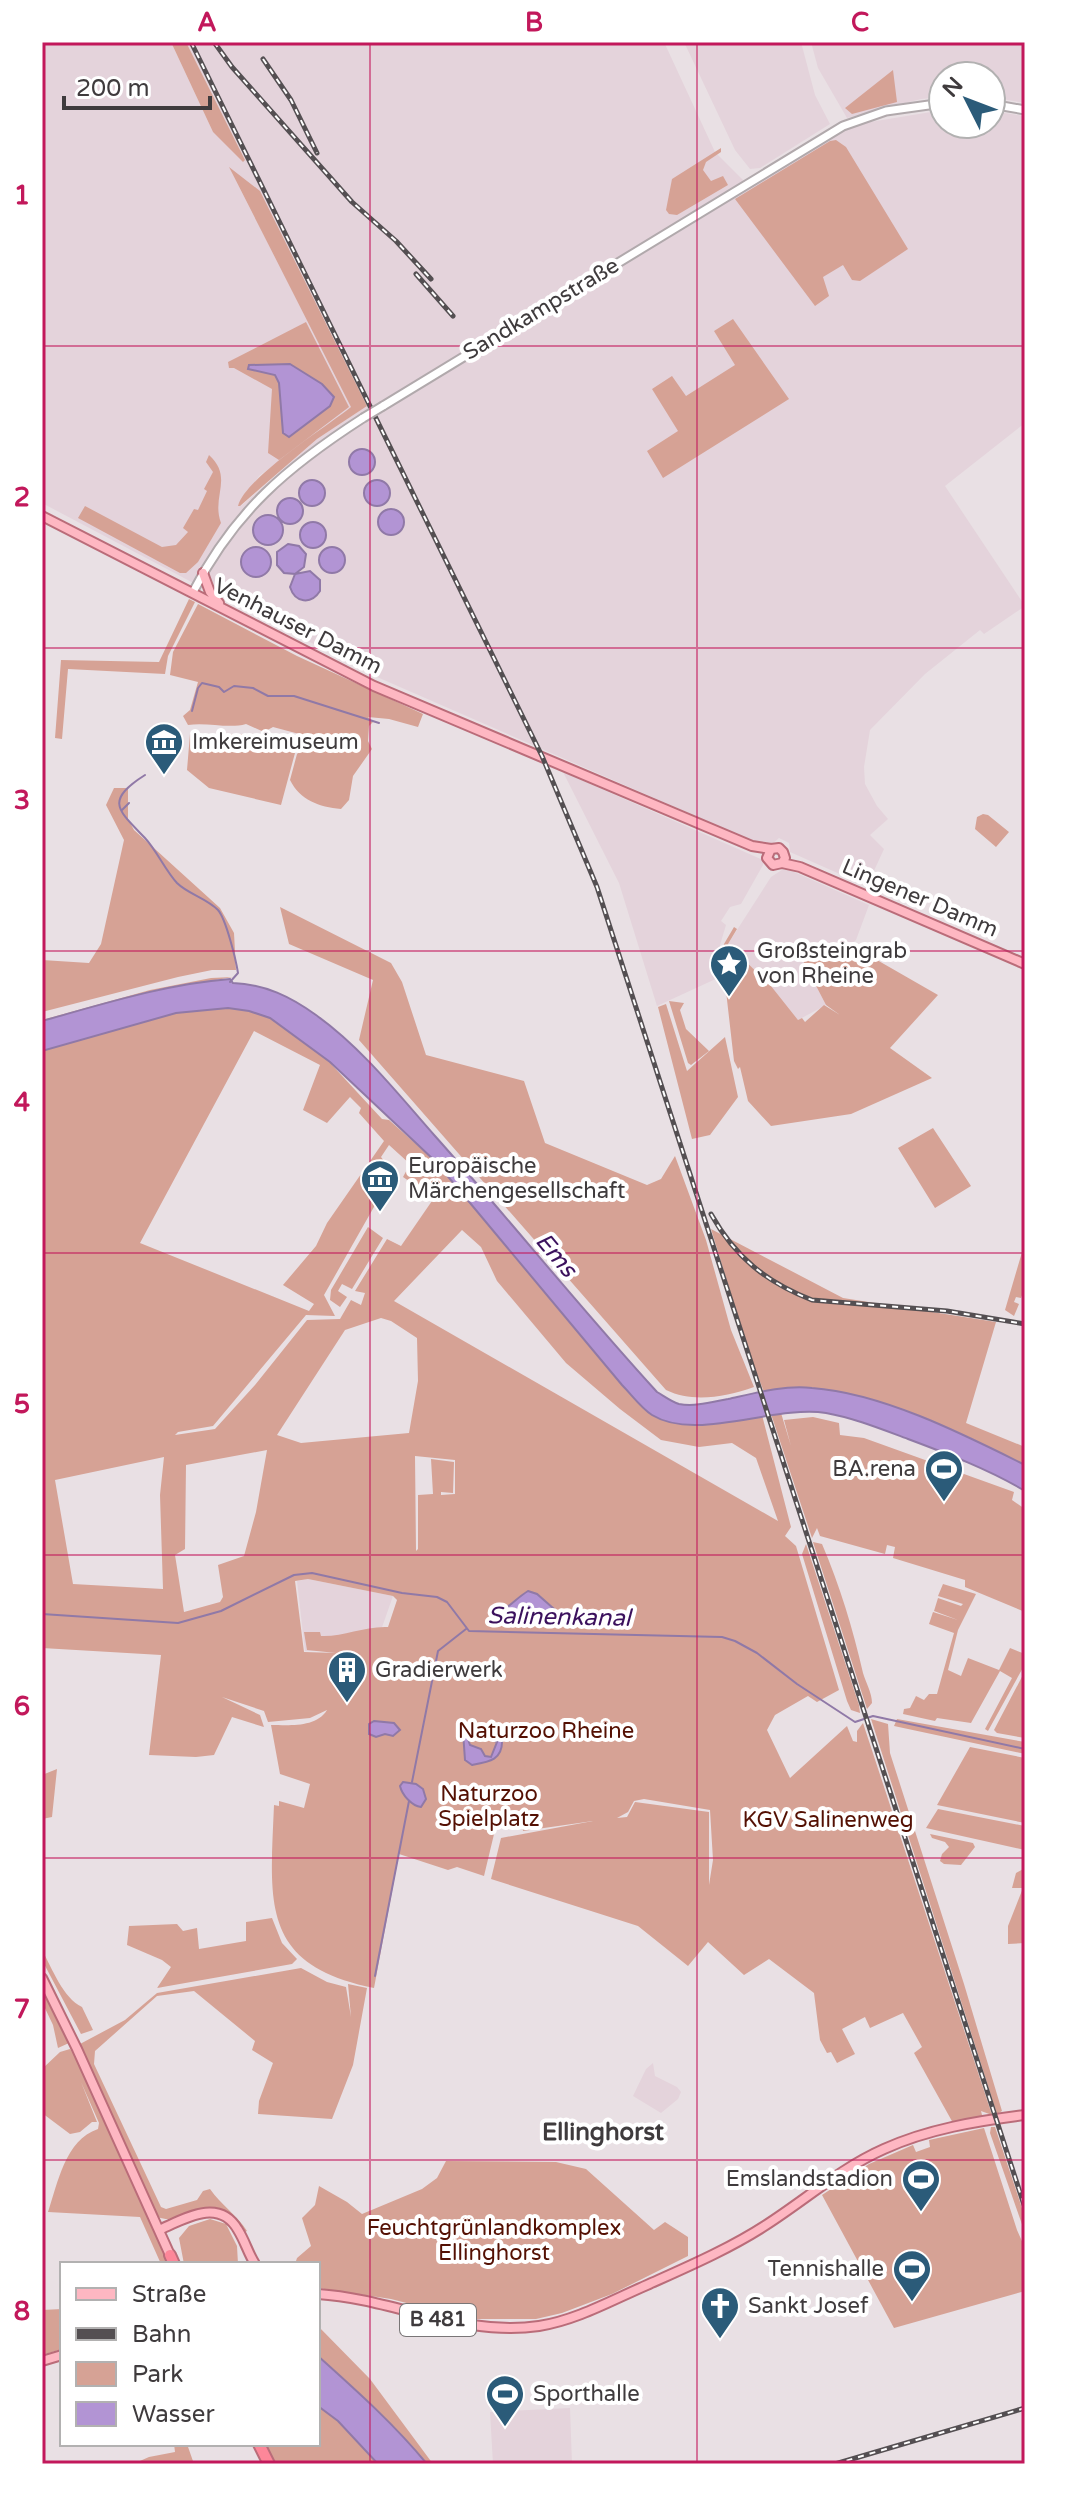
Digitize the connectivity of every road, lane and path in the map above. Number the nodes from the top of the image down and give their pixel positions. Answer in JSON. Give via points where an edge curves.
{"nodes":[{"id":1,"x":927,"y":105,"type":"edge"},
{"id":2,"x":42,"y":516,"type":"edge"},
{"id":3,"x":203,"y":573,"type":"junction"},
{"id":4,"x":193,"y":592,"type":"junction"},
{"id":5,"x":236,"y":615,"type":"junction"},
{"id":6,"x":769,"y":854,"type":"junction"},
{"id":7,"x":783,"y":859,"type":"junction"},
{"id":8,"x":1025,"y":964,"type":"edge"},
{"id":9,"x":42,"y":1978,"type":"edge"},
{"id":10,"x":1025,"y":2115,"type":"edge"},
{"id":11,"x":174,"y":2224,"type":"junction"},
{"id":12,"x":159,"y":2230,"type":"junction"},
{"id":13,"x":172,"y":2260,"type":"edge"},
{"id":14,"x":254,"y":2262,"type":"edge"},
{"id":15,"x":320,"y":2294,"type":"edge"},
{"id":16,"x":260,"y":2446,"type":"edge"},
{"id":17,"x":269,"y":2464,"type":"edge"}],
"edges":[{"from":1,"to":3,"type":"street","name":"Sandkampstraße","bridge":true,"via":[[886,111],[843,126],[363,418],[304,458],[260,497]]},
{"from":2,"to":4,"type":"main road","name":"Venhauser Damm"},
{"from":3,"to":4,"type":"street","name":"Sandkampstraße"},
{"from":3,"to":5,"type":"main road","via":[[214,598]]},
{"from":4,"to":5,"type":"main road","name":"Venhauser Damm"},
{"from":5,"to":6,"type":"main road","name":"Venhauser Damm","via":[[374,686]]},
{"from":6,"to":7,"type":"main road","via":[[773,865]]},
{"from":6,"to":7,"type":"main road","via":[[779,848]]},
{"from":7,"to":8,"type":"main road","name":"Lingener Damm"},
{"from":9,"to":12,"type":"main road"},
{"from":10,"to":15,"type":"main road","number":"B 481","via":[[934,2131],[882,2150],[741,2240],[560,2321],[479,2327]]},
{"from":11,"to":12,"type":"main road"},
{"from":11,"to":13,"type":"main road","via":[[169,2234]]},
{"from":11,"to":14,"type":"main road","via":[[201,2212],[224,2216],[237,2228]]},
{"from":12,"to":13,"type":"main road"},
{"from":16,"to":17,"type":"highway"}]}
